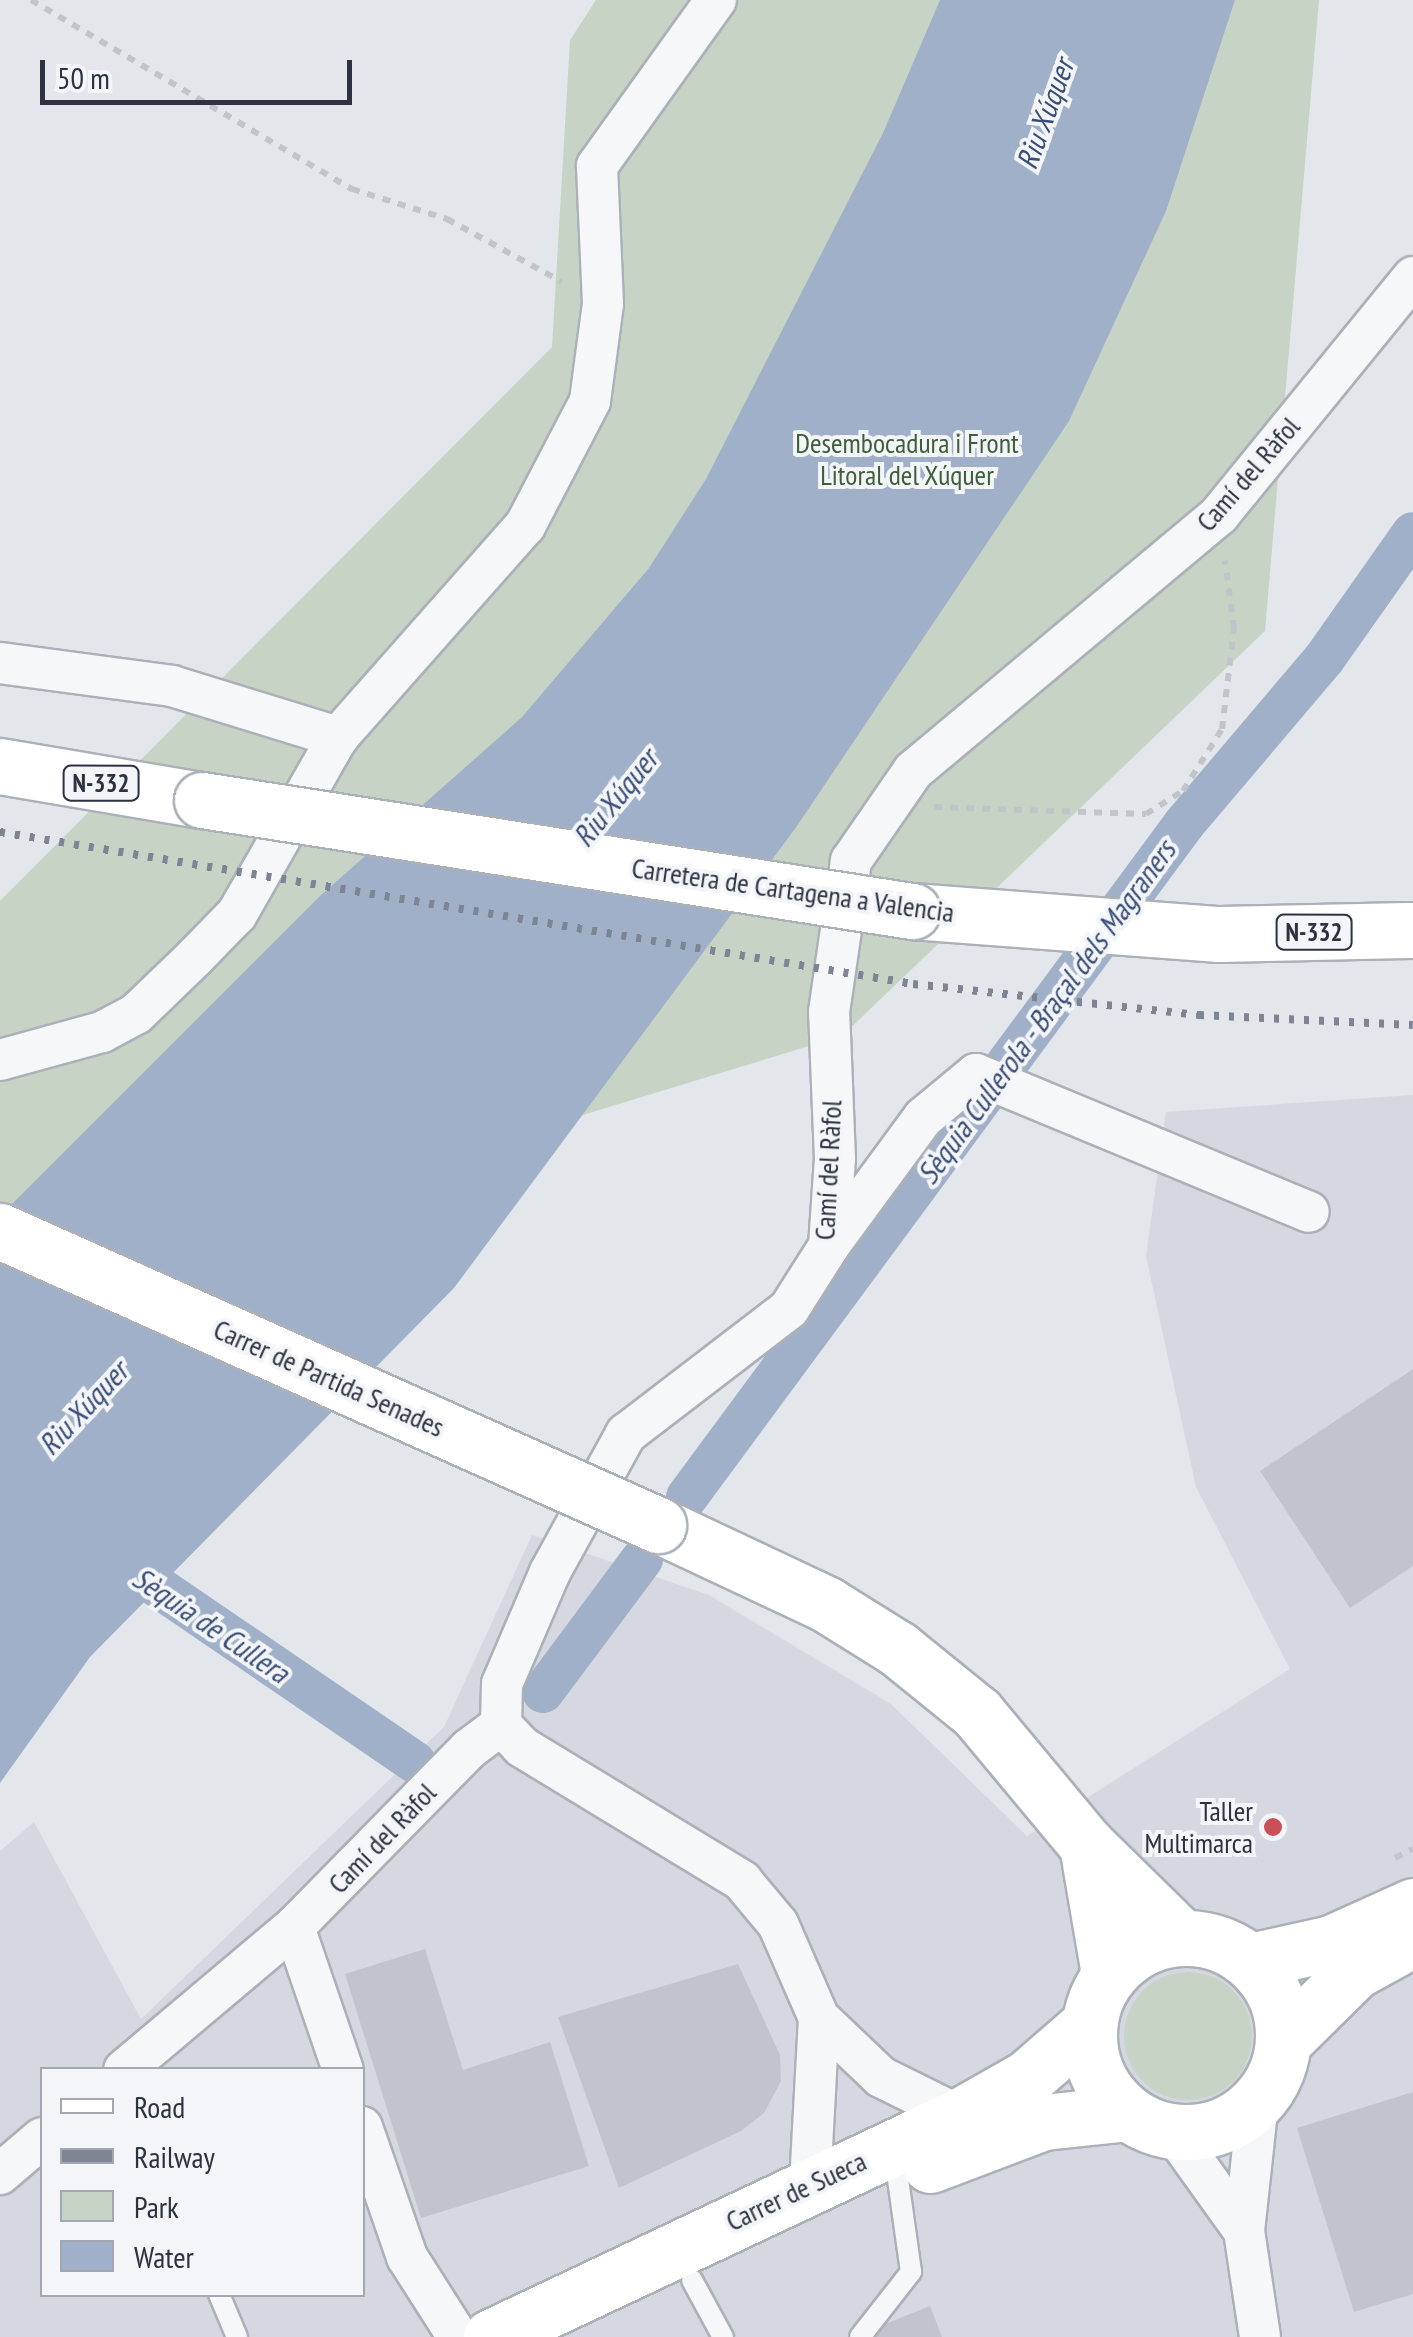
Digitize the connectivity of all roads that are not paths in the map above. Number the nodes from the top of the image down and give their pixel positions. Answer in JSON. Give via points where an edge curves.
{"nodes":[{"id":1,"x":716,"y":0,"type":"edge"},
{"id":2,"x":1413,"y":277,"type":"edge"},
{"id":3,"x":0,"y":663,"type":"edge"},
{"id":4,"x":338,"y":737,"type":"junction"},
{"id":5,"x":0,"y":766,"type":"edge"},
{"id":6,"x":1413,"y":930,"type":"edge"},
{"id":7,"x":0,"y":1060,"type":"edge"},
{"id":8,"x":1309,"y":1212,"type":"dead end"},
{"id":9,"x":0,"y":1231,"type":"edge"},
{"id":10,"x":829,"y":1246,"type":"junction"},
{"id":11,"x":501,"y":1725,"type":"junction"},
{"id":12,"x":1087,"y":1844,"type":"junction"},
{"id":13,"x":1413,"y":1906,"type":"edge"},
{"id":14,"x":294,"y":1928,"type":"junction"},
{"id":15,"x":1182,"y":1937,"type":"junction"},
{"id":16,"x":1413,"y":1939,"type":"edge"},
{"id":17,"x":1250,"y":1961,"type":"junction"},
{"id":18,"x":1109,"y":1974,"type":"junction"},
{"id":19,"x":819,"y":2018,"type":"junction"},
{"id":20,"x":1088,"y":2025,"type":"junction"},
{"id":21,"x":1284,"y":2040,"type":"junction"},
{"id":22,"x":128,"y":2067,"type":"edge"},
{"id":23,"x":342,"y":2067,"type":"edge"},
{"id":24,"x":1258,"y":2102,"type":"junction"},
{"id":25,"x":960,"y":2116,"type":"junction"},
{"id":26,"x":1150,"y":2123,"type":"junction"},
{"id":27,"x":365,"y":2136,"type":"edge"},
{"id":28,"x":40,"y":2140,"type":"edge"},
{"id":29,"x":0,"y":2174,"type":"edge"},
{"id":30,"x":898,"y":2180,"type":"junction"},
{"id":31,"x":810,"y":2184,"type":"junction"},
{"id":32,"x":1244,"y":2230,"type":"junction"},
{"id":33,"x":692,"y":2280,"type":"junction"},
{"id":34,"x":220,"y":2297,"type":"edge"},
{"id":35,"x":237,"y":2337,"type":"edge"},
{"id":36,"x":458,"y":2337,"type":"edge"},
{"id":37,"x":491,"y":2337,"type":"edge"},
{"id":38,"x":571,"y":2337,"type":"edge"},
{"id":39,"x":723,"y":2337,"type":"edge"},
{"id":40,"x":860,"y":2337,"type":"edge"},
{"id":41,"x":1260,"y":2337,"type":"edge"}],
"edges":[{"from":1,"to":4,"type":"street","via":[[597,166],[603,304],[590,401],[525,526]]},
{"from":2,"to":10,"type":"street","name":"Camí del Ràfol","via":[[1219,515],[913,771],[851,861],[829,1012],[835,1159]]},
{"from":3,"to":4,"type":"street","via":[[172,686]]},
{"from":4,"to":7,"type":"street","via":[[237,914],[160,991],[102,1032]]},
{"from":5,"to":6,"type":"main road","name":"Carretera de Cartagena a Valencia","number":"N-332","bridge":true,"via":[[912,910],[1214,934]]},
{"from":8,"to":10,"type":"street","via":[[976,1074],[923,1118]]},
{"from":9,"to":12,"type":"main road","name":"Carrer de Partida Senades","bridge":true,"via":[[826,1604],[898,1649],[977,1713]]},
{"from":10,"to":11,"type":"street","name":"Camí del Ràfol","via":[[789,1309],[626,1434],[550,1572],[502,1684]]},
{"from":11,"to":14,"type":"street","name":"Camí del Ràfol","via":[[469,1748]]},
{"from":11,"to":19,"type":"street","via":[[522,1746],[742,1880],[778,1924]]},
{"from":12,"to":15,"type":"main road","name":"Carrer de Partida Senades"},
{"from":12,"to":18,"type":"main road"},
{"from":13,"to":17,"type":"main road","via":[[1331,1943]]},
{"from":14,"to":22,"type":"street","name":"Camí del Ràfol"},
{"from":14,"to":23,"type":"street"},
{"from":15,"to":17,"type":"main road","via":[[1206,1939]]},
{"from":15,"to":18,"type":"main road","via":[[1130,1954]]},
{"from":16,"to":21,"type":"main road","via":[[1355,1972]]},
{"from":17,"to":21,"type":"main road","via":[[1275,1997]]},
{"from":18,"to":20,"type":"main road"},
{"from":19,"to":25,"type":"street","via":[[881,2076]]},
{"from":19,"to":31,"type":"street"},
{"from":20,"to":25,"type":"main road","name":"Carrer de Sueca","via":[[1027,2078]]},
{"from":20,"to":26,"type":"main road","via":[[1091,2058],[1104,2088]]},
{"from":21,"to":24,"type":"main road","via":[[1276,2073]]},
{"from":24,"to":26,"type":"main road","via":[[1233,2121]]},
{"from":24,"to":32,"type":"street"},
{"from":25,"to":31,"type":"main road","name":"Carrer de Sueca"},
{"from":26,"to":30,"type":"main road","name":"Carrer de Sueca","via":[[1044,2122]]},
{"from":26,"to":32,"type":"street"},
{"from":27,"to":36,"type":"street","via":[[407,2257]]},
{"from":28,"to":29,"type":"street"},
{"from":30,"to":33,"type":"main road","name":"Carrer de Sueca"},
{"from":30,"to":40,"type":"lane","via":[[911,2272]]},
{"from":31,"to":37,"type":"main road","name":"Carrer de Sueca"},
{"from":32,"to":41,"type":"street"},
{"from":33,"to":38,"type":"main road","name":"Carrer de Sueca"},
{"from":33,"to":39,"type":"lane"},
{"from":34,"to":35,"type":"lane"}]}
